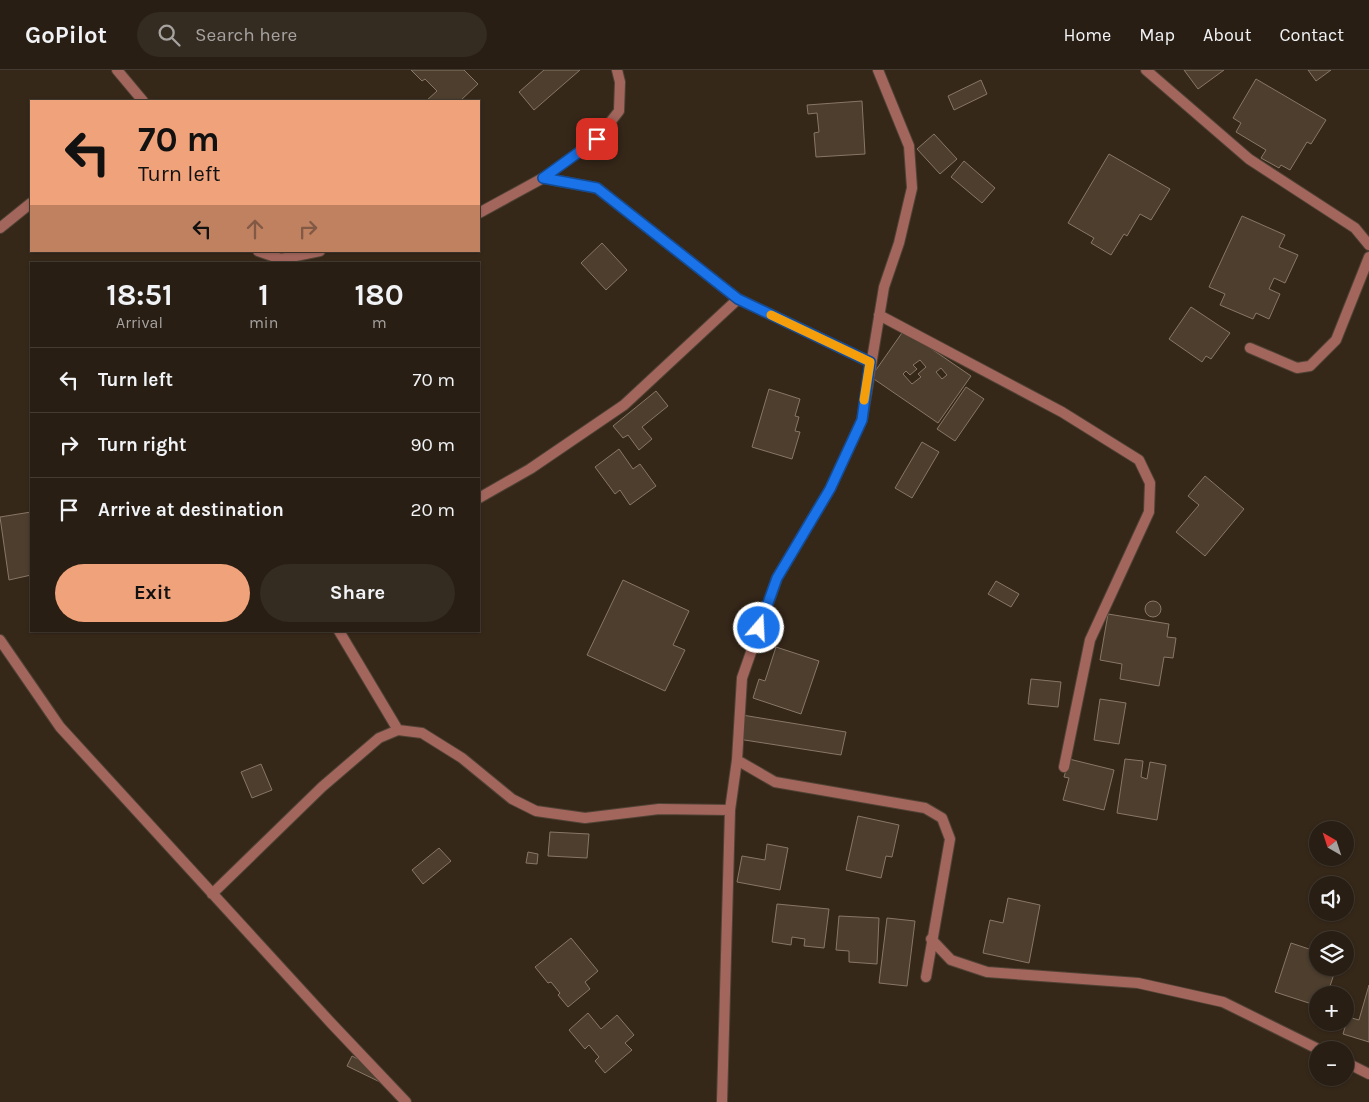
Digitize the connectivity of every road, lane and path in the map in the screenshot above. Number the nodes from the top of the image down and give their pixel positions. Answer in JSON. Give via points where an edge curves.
{"nodes":[{"id":1,"x":117,"y":70,"type":"edge"},
{"id":2,"x":617,"y":70,"type":"edge"},
{"id":3,"x":878,"y":70,"type":"edge"},
{"id":4,"x":1146,"y":70,"type":"edge"},
{"id":5,"x":142,"y":100,"type":"edge"},
{"id":6,"x":543,"y":178,"type":"junction"},
{"id":7,"x":30,"y":204,"type":"edge"},
{"id":8,"x":480,"y":212,"type":"edge"},
{"id":9,"x":0,"y":228,"type":"edge"},
{"id":10,"x":1369,"y":246,"type":"edge"},
{"id":11,"x":261,"y":252,"type":"edge"},
{"id":12,"x":315,"y":252,"type":"edge"},
{"id":13,"x":1369,"y":257,"type":"edge"},
{"id":14,"x":738,"y":299,"type":"junction"},
{"id":15,"x":879,"y":315,"type":"junction"},
{"id":16,"x":1250,"y":348,"type":"dead end"},
{"id":17,"x":870,"y":362,"type":"junction"},
{"id":18,"x":480,"y":497,"type":"edge"},
{"id":19,"x":340,"y":632,"type":"edge"},
{"id":20,"x":0,"y":640,"type":"edge"},
{"id":21,"x":398,"y":730,"type":"junction"},
{"id":22,"x":737,"y":760,"type":"junction"},
{"id":23,"x":1064,"y":767,"type":"dead end"},
{"id":24,"x":730,"y":810,"type":"junction"},
{"id":25,"x":212,"y":894,"type":"junction"},
{"id":26,"x":931,"y":939,"type":"junction"},
{"id":27,"x":926,"y":977,"type":"dead end"},
{"id":28,"x":1309,"y":1045,"type":"edge"},
{"id":29,"x":1354,"y":1066,"type":"edge"},
{"id":30,"x":1369,"y":1074,"type":"edge"},
{"id":31,"x":406,"y":1102,"type":"edge"},
{"id":32,"x":722,"y":1102,"type":"edge"}],
"edges":[{"from":1,"to":5,"type":"street"},
{"from":2,"to":6,"type":"street","via":[[619,111],[597,139]]},
{"from":3,"to":15,"type":"street","via":[[909,146],[912,188]]},
{"from":4,"to":10,"type":"street","via":[[1249,159],[1355,228]]},
{"from":6,"to":8,"type":"street"},
{"from":6,"to":14,"type":"street","via":[[597,188]]},
{"from":7,"to":9,"type":"street"},
{"from":11,"to":12,"type":"street","via":[[280,259]]},
{"from":13,"to":16,"type":"street","via":[[1336,340],[1310,366],[1297,368]]},
{"from":14,"to":17,"type":"street"},
{"from":14,"to":18,"type":"street","via":[[624,404],[530,469]]},
{"from":15,"to":17,"type":"street"},
{"from":15,"to":23,"type":"street","via":[[1062,412],[1139,460],[1150,483],[1149,512],[1090,640]]},
{"from":17,"to":22,"type":"street","via":[[862,420],[830,489],[777,578],[742,678]]},
{"from":19,"to":21,"type":"street"},
{"from":20,"to":25,"type":"street","via":[[60,727]]},
{"from":21,"to":24,"type":"street","via":[[422,733],[462,758],[512,799],[536,811],[585,818],[659,809]]},
{"from":21,"to":25,"type":"street","via":[[379,738],[322,787]]},
{"from":22,"to":24,"type":"street"},
{"from":22,"to":26,"type":"street","via":[[775,782],[925,808],[942,818],[950,839]]},
{"from":24,"to":32,"type":"street"},
{"from":25,"to":31,"type":"street"},
{"from":26,"to":27,"type":"street"},
{"from":26,"to":28,"type":"street","via":[[951,960],[987,972],[1138,983],[1223,1002]]},
{"from":29,"to":30,"type":"street"}]}
